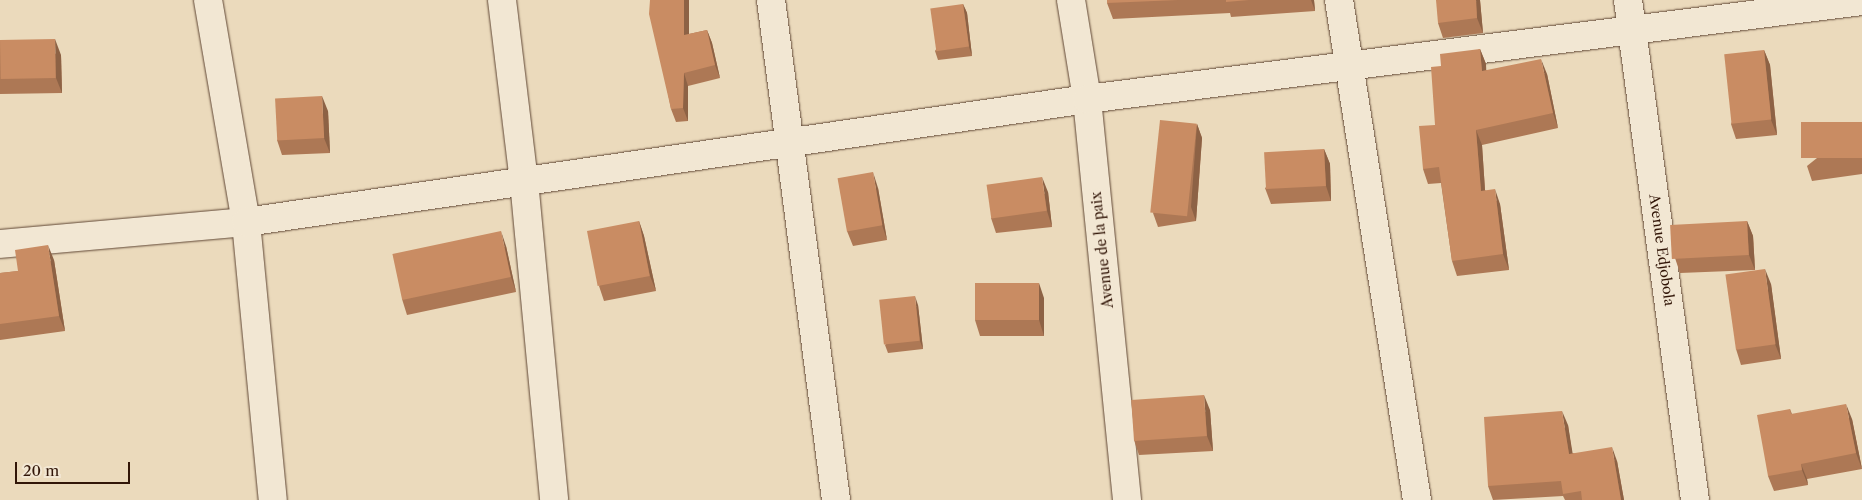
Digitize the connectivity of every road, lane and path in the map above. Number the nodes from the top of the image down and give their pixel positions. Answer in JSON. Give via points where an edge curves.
{"nodes":[{"id":1,"x":208,"y":0,"type":"edge"},
{"id":2,"x":502,"y":0,"type":"edge"},
{"id":3,"x":770,"y":0,"type":"edge"},
{"id":4,"x":1070,"y":0,"type":"edge"},
{"id":5,"x":1339,"y":0,"type":"edge"},
{"id":6,"x":1628,"y":0,"type":"edge"},
{"id":7,"x":1862,"y":1,"type":"edge"},
{"id":8,"x":1633,"y":30,"type":"junction"},
{"id":9,"x":1347,"y":64,"type":"junction"},
{"id":10,"x":1087,"y":99,"type":"junction"},
{"id":11,"x":789,"y":143,"type":"junction"},
{"id":12,"x":524,"y":181,"type":"junction"},
{"id":13,"x":246,"y":222,"type":"junction"},
{"id":14,"x":0,"y":244,"type":"edge"},
{"id":15,"x":274,"y":500,"type":"edge"},
{"id":16,"x":554,"y":500,"type":"edge"},
{"id":17,"x":836,"y":500,"type":"edge"},
{"id":18,"x":1127,"y":500,"type":"edge"},
{"id":19,"x":1417,"y":500,"type":"edge"},
{"id":20,"x":1695,"y":500,"type":"edge"}],
"edges":[{"from":1,"to":13,"type":"street"},
{"from":2,"to":12,"type":"street"},
{"from":3,"to":11,"type":"street"},
{"from":4,"to":10,"type":"street","name":"Avenue de la paix"},
{"from":5,"to":9,"type":"street"},
{"from":6,"to":8,"type":"street","name":"Avenue Edjobola"},
{"from":7,"to":8,"type":"street"},
{"from":8,"to":9,"type":"street"},
{"from":8,"to":20,"type":"street","name":"Avenue Edjobola"},
{"from":9,"to":10,"type":"street"},
{"from":9,"to":19,"type":"street"},
{"from":10,"to":11,"type":"street"},
{"from":10,"to":18,"type":"street","name":"Avenue de la paix"},
{"from":11,"to":12,"type":"street"},
{"from":11,"to":17,"type":"street"},
{"from":12,"to":13,"type":"street"},
{"from":12,"to":16,"type":"street"},
{"from":13,"to":14,"type":"street"},
{"from":13,"to":15,"type":"street"}]}
